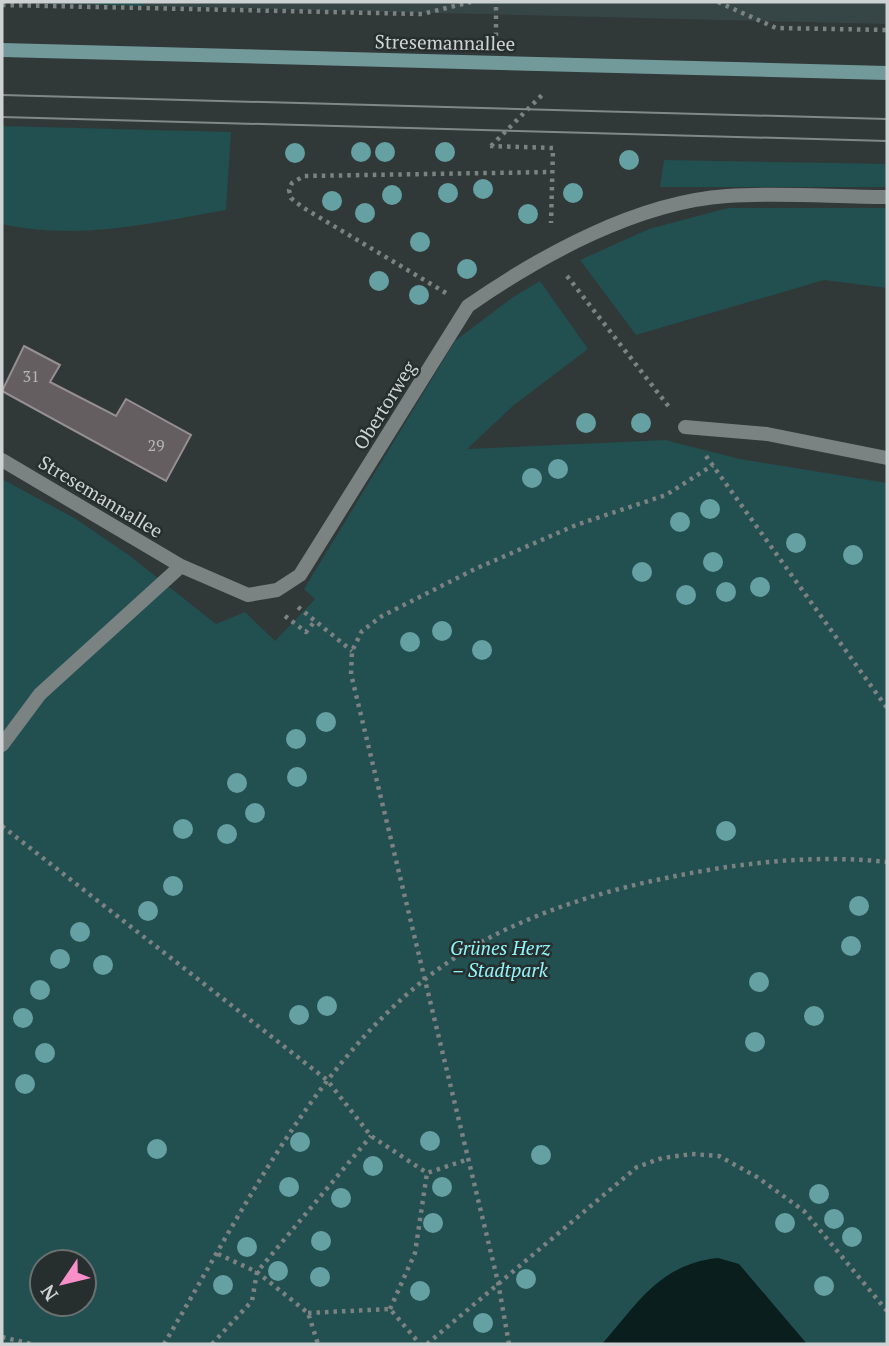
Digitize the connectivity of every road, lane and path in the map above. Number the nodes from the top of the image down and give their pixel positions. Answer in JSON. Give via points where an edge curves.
{"nodes":[{"id":1,"x":471,"y":2,"type":"edge"},
{"id":2,"x":496,"y":2,"type":"edge"},
{"id":3,"x":718,"y":2,"type":"edge"},
{"id":4,"x":2,"y":5,"type":"edge"},
{"id":5,"x":887,"y":30,"type":"edge"},
{"id":6,"x":496,"y":34,"type":"dead end"},
{"id":7,"x":2,"y":50,"type":"edge"},
{"id":8,"x":887,"y":73,"type":"edge"},
{"id":9,"x":543,"y":94,"type":"dead end"},
{"id":10,"x":551,"y":172,"type":"junction"},
{"id":11,"x":887,"y":197,"type":"edge"},
{"id":12,"x":551,"y":255,"type":"junction"},
{"id":13,"x":468,"y":306,"type":"junction"},
{"id":14,"x":685,"y":427,"type":"junction"},
{"id":15,"x":887,"y":458,"type":"edge"},
{"id":16,"x":2,"y":460,"type":"edge"},
{"id":17,"x":713,"y":465,"type":"junction"},
{"id":18,"x":181,"y":566,"type":"junction"},
{"id":19,"x":277,"y":590,"type":"junction"},
{"id":20,"x":291,"y":601,"type":"junction"},
{"id":21,"x":315,"y":621,"type":"junction"},
{"id":22,"x":352,"y":651,"type":"junction"},
{"id":23,"x":887,"y":708,"type":"edge"},
{"id":24,"x":2,"y":745,"type":"edge"},
{"id":25,"x":2,"y":827,"type":"edge"},
{"id":26,"x":887,"y":862,"type":"edge"},
{"id":27,"x":425,"y":979,"type":"junction"},
{"id":28,"x":327,"y":1080,"type":"junction"},
{"id":29,"x":371,"y":1136,"type":"junction"},
{"id":30,"x":469,"y":1159,"type":"junction"},
{"id":31,"x":428,"y":1173,"type":"junction"},
{"id":32,"x":218,"y":1254,"type":"junction"},
{"id":33,"x":257,"y":1272,"type":"junction"},
{"id":34,"x":498,"y":1282,"type":"junction"},
{"id":35,"x":390,"y":1309,"type":"junction"},
{"id":36,"x":887,"y":1311,"type":"edge"},
{"id":37,"x":308,"y":1313,"type":"junction"},
{"id":38,"x":2,"y":1337,"type":"edge"},
{"id":39,"x":31,"y":1344,"type":"edge"},
{"id":40,"x":164,"y":1344,"type":"edge"},
{"id":41,"x":212,"y":1344,"type":"edge"},
{"id":42,"x":318,"y":1344,"type":"edge"},
{"id":43,"x":420,"y":1344,"type":"edge"},
{"id":44,"x":427,"y":1344,"type":"edge"},
{"id":45,"x":509,"y":1344,"type":"edge"}],
"edges":[{"from":1,"to":4,"type":"path","via":[[422,14]]},
{"from":2,"to":6,"type":"path"},
{"from":3,"to":5,"type":"path","via":[[776,28]]},
{"from":7,"to":8,"type":"street","name":"Stresemannallee"},
{"from":9,"to":10,"type":"path","via":[[490,146],[553,148]]},
{"from":10,"to":12,"type":"path"},
{"from":10,"to":13,"type":"path","via":[[303,176],[292,183],[291,198],[302,207]]},
{"from":11,"to":12,"type":"lane","name":"Obertorweg","via":[[726,196],[685,203],[618,225]]},
{"from":12,"to":13,"type":"lane","name":"Obertorweg"},
{"from":12,"to":14,"type":"path"},
{"from":13,"to":19,"type":"lane","name":"Obertorweg","via":[[300,575]]},
{"from":14,"to":15,"type":"lane","via":[[767,434]]},
{"from":14,"to":17,"type":"path"},
{"from":16,"to":18,"type":"lane","name":"Stresemannallee"},
{"from":17,"to":22,"type":"path","via":[[666,495],[576,526],[475,569],[382,616],[362,631]]},
{"from":17,"to":23,"type":"path"},
{"from":18,"to":19,"type":"lane","via":[[248,595]]},
{"from":18,"to":24,"type":"lane","via":[[40,694]]},
{"from":19,"to":20,"type":"path"},
{"from":20,"to":21,"type":"path"},
{"from":20,"to":21,"type":"path","via":[[281,614],[306,632]]},
{"from":21,"to":22,"type":"path"},
{"from":22,"to":27,"type":"path","via":[[351,674]]},
{"from":25,"to":28,"type":"path"},
{"from":26,"to":27,"type":"path","via":[[823,860],[736,866],[630,886],[508,931]]},
{"from":27,"to":28,"type":"path","via":[[391,1008]]},
{"from":27,"to":30,"type":"path"},
{"from":28,"to":29,"type":"path"},
{"from":28,"to":32,"type":"path"},
{"from":29,"to":31,"type":"path"},
{"from":29,"to":33,"type":"path"},
{"from":30,"to":31,"type":"path"},
{"from":30,"to":34,"type":"path"},
{"from":31,"to":35,"type":"path","via":[[415,1253]]},
{"from":32,"to":33,"type":"path"},
{"from":32,"to":40,"type":"path"},
{"from":33,"to":37,"type":"path"},
{"from":33,"to":41,"type":"path","via":[[252,1301]]},
{"from":34,"to":36,"type":"path","via":[[638,1167],[662,1158],[719,1156],[804,1211]]},
{"from":34,"to":44,"type":"path"},
{"from":34,"to":45,"type":"path"},
{"from":35,"to":37,"type":"path"},
{"from":35,"to":43,"type":"path"},
{"from":37,"to":42,"type":"path"},
{"from":38,"to":39,"type":"path"}]}
